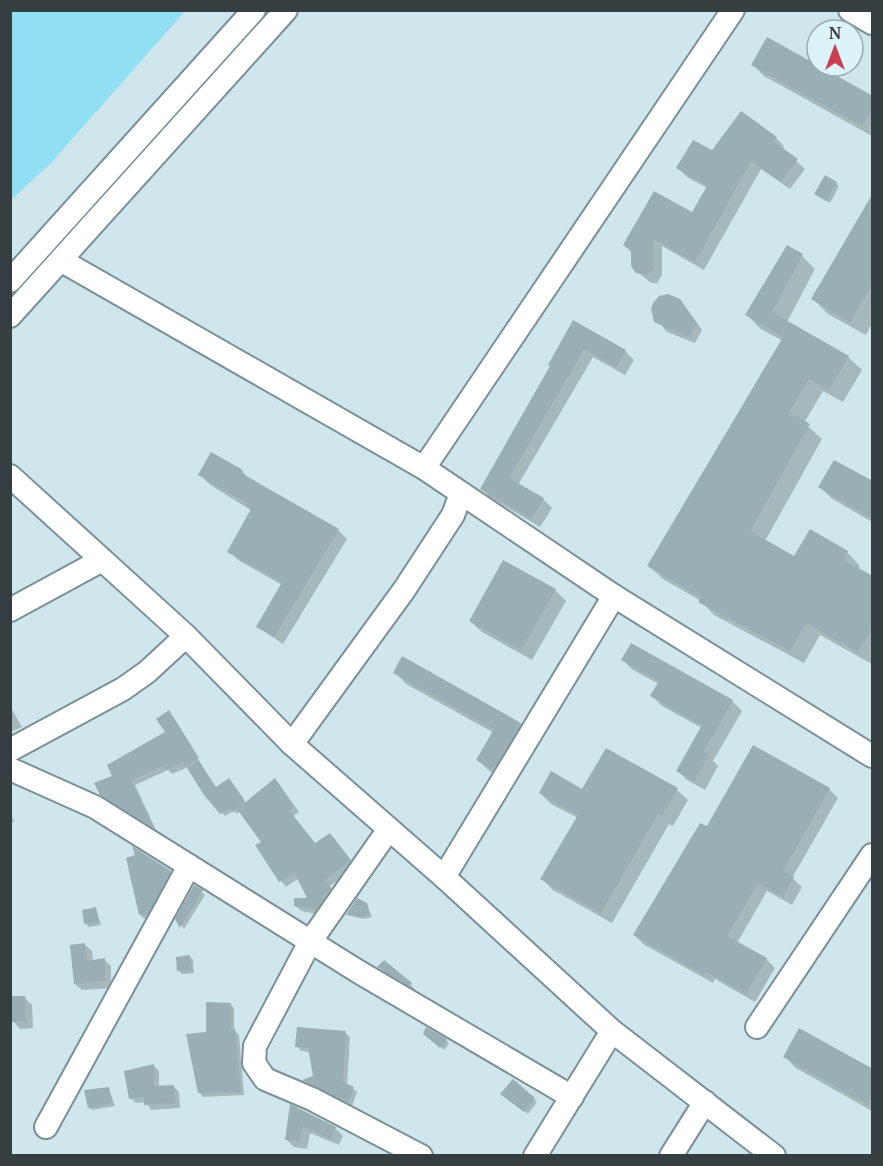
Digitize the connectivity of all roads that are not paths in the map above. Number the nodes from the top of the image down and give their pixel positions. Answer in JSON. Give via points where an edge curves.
{"nodes":[{"id":1,"x":254,"y":10,"type":"edge"},
{"id":2,"x":286,"y":10,"type":"edge"},
{"id":3,"x":733,"y":10,"type":"edge"},
{"id":4,"x":850,"y":10,"type":"edge"},
{"id":5,"x":873,"y":23,"type":"edge"},
{"id":6,"x":62,"y":261,"type":"junction"},
{"id":7,"x":10,"y":281,"type":"edge"},
{"id":8,"x":10,"y":316,"type":"edge"},
{"id":9,"x":424,"y":468,"type":"junction"},
{"id":10,"x":10,"y":476,"type":"edge"},
{"id":11,"x":461,"y":494,"type":"junction"},
{"id":12,"x":102,"y":560,"type":"junction"},
{"id":13,"x":614,"y":596,"type":"junction"},
{"id":14,"x":10,"y":610,"type":"edge"},
{"id":15,"x":186,"y":636,"type":"junction"},
{"id":16,"x":292,"y":744,"type":"junction"},
{"id":17,"x":10,"y":750,"type":"edge"},
{"id":18,"x":873,"y":756,"type":"edge"},
{"id":19,"x":10,"y":769,"type":"edge"},
{"id":20,"x":389,"y":829,"type":"junction"},
{"id":21,"x":873,"y":855,"type":"edge"},
{"id":22,"x":189,"y":866,"type":"junction"},
{"id":23,"x":444,"y":877,"type":"junction"},
{"id":24,"x":310,"y":942,"type":"junction"},
{"id":25,"x":757,"y":1027,"type":"dead end"},
{"id":26,"x":612,"y":1030,"type":"junction"},
{"id":27,"x":572,"y":1097,"type":"junction"},
{"id":28,"x":705,"y":1102,"type":"junction"},
{"id":29,"x":46,"y":1127,"type":"dead end"},
{"id":30,"x":422,"y":1155,"type":"edge"},
{"id":31,"x":535,"y":1155,"type":"edge"},
{"id":32,"x":671,"y":1155,"type":"edge"},
{"id":33,"x":774,"y":1155,"type":"edge"}],
"edges":[{"from":1,"to":7,"type":"street"},
{"from":2,"to":6,"type":"street"},
{"from":3,"to":9,"type":"street"},
{"from":4,"to":5,"type":"street"},
{"from":6,"to":8,"type":"street"},
{"from":6,"to":9,"type":"street"},
{"from":9,"to":11,"type":"street"},
{"from":10,"to":12,"type":"street"},
{"from":11,"to":13,"type":"street"},
{"from":11,"to":16,"type":"street","via":[[453,515],[404,590]]},
{"from":12,"to":14,"type":"street"},
{"from":12,"to":15,"type":"street"},
{"from":13,"to":18,"type":"street"},
{"from":13,"to":23,"type":"street"},
{"from":15,"to":16,"type":"street"},
{"from":15,"to":17,"type":"street","via":[[123,689]]},
{"from":16,"to":20,"type":"street"},
{"from":19,"to":22,"type":"street","via":[[94,807]]},
{"from":20,"to":23,"type":"street"},
{"from":20,"to":24,"type":"street"},
{"from":21,"to":25,"type":"street"},
{"from":22,"to":24,"type":"street"},
{"from":22,"to":29,"type":"street"},
{"from":23,"to":26,"type":"street"},
{"from":24,"to":27,"type":"street"},
{"from":24,"to":30,"type":"street","via":[[255,1046],[254,1063],[265,1079]]},
{"from":26,"to":27,"type":"street"},
{"from":26,"to":28,"type":"street"},
{"from":27,"to":31,"type":"street"},
{"from":28,"to":32,"type":"street"},
{"from":28,"to":33,"type":"street"}]}
